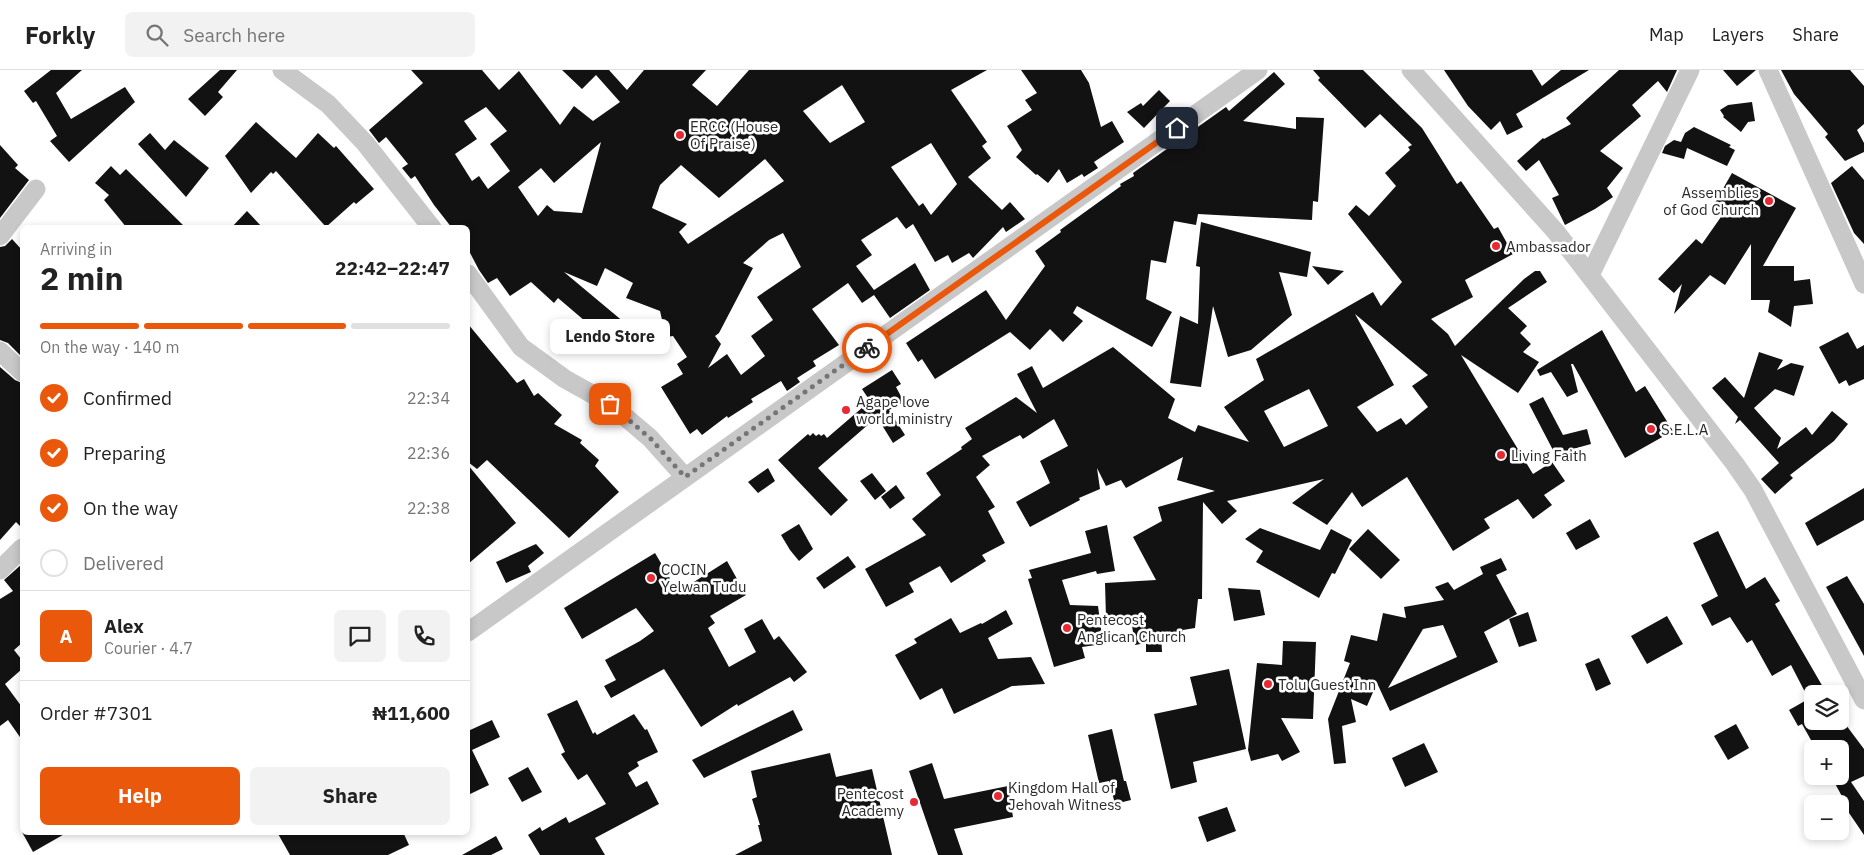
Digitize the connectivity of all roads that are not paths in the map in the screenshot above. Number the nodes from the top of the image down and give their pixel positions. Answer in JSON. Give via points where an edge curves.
{"nodes":[{"id":1,"x":282,"y":70,"type":"edge"},
{"id":2,"x":1258,"y":70,"type":"edge"},
{"id":3,"x":1411,"y":70,"type":"edge"},
{"id":4,"x":1690,"y":70,"type":"edge"},
{"id":5,"x":1768,"y":70,"type":"edge"},
{"id":6,"x":36,"y":189,"type":"dead end"},
{"id":7,"x":430,"y":225,"type":"edge"},
{"id":8,"x":0,"y":236,"type":"edge"},
{"id":9,"x":1590,"y":275,"type":"junction"},
{"id":10,"x":470,"y":277,"type":"edge"},
{"id":11,"x":1864,"y":284,"type":"edge"},
{"id":12,"x":0,"y":352,"type":"edge"},
{"id":13,"x":20,"y":370,"type":"edge"},
{"id":14,"x":685,"y":477,"type":"junction"},
{"id":15,"x":20,"y":550,"type":"edge"},
{"id":16,"x":0,"y":570,"type":"edge"},
{"id":17,"x":470,"y":631,"type":"edge"},
{"id":18,"x":1864,"y":700,"type":"edge"}],
"edges":[{"from":1,"to":7,"type":"street","via":[[328,104],[365,142]]},
{"from":2,"to":14,"type":"street"},
{"from":3,"to":9,"type":"street","via":[[1556,232]]},
{"from":4,"to":9,"type":"street"},
{"from":5,"to":11,"type":"street"},
{"from":6,"to":8,"type":"street"},
{"from":9,"to":18,"type":"street","via":[[1753,490]]},
{"from":10,"to":14,"type":"street","via":[[521,347],[565,379],[610,404],[650,438]]},
{"from":12,"to":13,"type":"street"},
{"from":14,"to":17,"type":"street"},
{"from":15,"to":16,"type":"street"}]}
